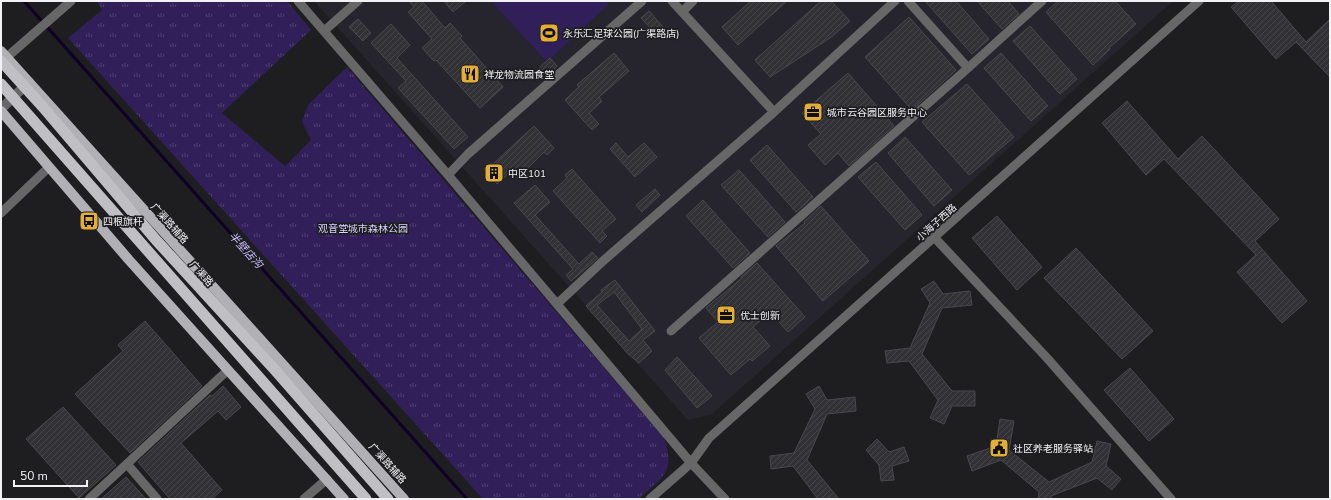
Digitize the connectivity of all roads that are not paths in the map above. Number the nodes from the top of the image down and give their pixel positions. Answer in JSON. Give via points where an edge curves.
{"nodes":[{"id":1,"x":71,"y":1,"type":"edge"},
{"id":2,"x":298,"y":1,"type":"edge"},
{"id":3,"x":358,"y":1,"type":"edge"},
{"id":4,"x":642,"y":1,"type":"edge"},
{"id":5,"x":672,"y":1,"type":"edge"},
{"id":6,"x":693,"y":1,"type":"edge"},
{"id":7,"x":895,"y":1,"type":"edge"},
{"id":8,"x":908,"y":1,"type":"edge"},
{"id":9,"x":1042,"y":1,"type":"edge"},
{"id":10,"x":1199,"y":1,"type":"edge"},
{"id":11,"x":682,"y":12,"type":"junction"},
{"id":12,"x":324,"y":31,"type":"junction"},
{"id":13,"x":3,"y":56,"type":"edge"},
{"id":14,"x":968,"y":68,"type":"junction"},
{"id":15,"x":29,"y":82,"type":"junction"},
{"id":16,"x":1,"y":84,"type":"edge"},
{"id":17,"x":1,"y":110,"type":"edge"},
{"id":18,"x":774,"y":112,"type":"junction"},
{"id":19,"x":49,"y":167,"type":"junction"},
{"id":20,"x":448,"y":175,"type":"junction"},
{"id":21,"x":1,"y":213,"type":"edge"},
{"id":22,"x":934,"y":238,"type":"junction"},
{"id":23,"x":557,"y":304,"type":"junction"},
{"id":24,"x":671,"y":330,"type":"dead end"},
{"id":25,"x":228,"y":370,"type":"junction"},
{"id":26,"x":691,"y":463,"type":"junction"},
{"id":27,"x":127,"y":464,"type":"junction"},
{"id":28,"x":326,"y":479,"type":"junction"},
{"id":29,"x":89,"y":499,"type":"edge"},
{"id":30,"x":158,"y":499,"type":"edge"},
{"id":31,"x":304,"y":499,"type":"edge"},
{"id":32,"x":344,"y":499,"type":"edge"},
{"id":33,"x":366,"y":499,"type":"edge"},
{"id":34,"x":388,"y":499,"type":"edge"},
{"id":35,"x":404,"y":499,"type":"edge"},
{"id":36,"x":650,"y":499,"type":"edge"},
{"id":37,"x":725,"y":499,"type":"edge"},
{"id":38,"x":1171,"y":499,"type":"edge"}],
"edges":[{"from":1,"to":13,"type":"street"},
{"from":2,"to":12,"type":"street"},
{"from":3,"to":12,"type":"street"},
{"from":4,"to":20,"type":"street","via":[[468,154]]},
{"from":5,"to":11,"type":"street"},
{"from":6,"to":11,"type":"street"},
{"from":7,"to":18,"type":"street"},
{"from":8,"to":14,"type":"street"},
{"from":9,"to":14,"type":"street"},
{"from":10,"to":22,"type":"street","name":"小海子西路"},
{"from":11,"to":18,"type":"street"},
{"from":12,"to":20,"type":"street"},
{"from":13,"to":15,"type":"main road","name":"广渠路辅路"},
{"from":13,"to":34,"type":"highway","name":"广渠路","via":[[156,240]]},
{"from":14,"to":24,"type":"street"},
{"from":15,"to":17,"type":"street"},
{"from":15,"to":35,"type":"main road","name":"广渠路辅路"},
{"from":16,"to":33,"type":"highway"},
{"from":17,"to":19,"type":"main road"},
{"from":18,"to":23,"type":"street"},
{"from":19,"to":21,"type":"street"},
{"from":19,"to":25,"type":"main road"},
{"from":20,"to":23,"type":"street"},
{"from":22,"to":26,"type":"street","name":"小海子西路","via":[[709,438]]},
{"from":22,"to":38,"type":"street","via":[[1047,358]]},
{"from":23,"to":26,"type":"street"},
{"from":25,"to":27,"type":"street"},
{"from":25,"to":28,"type":"main road"},
{"from":26,"to":36,"type":"street","name":"小海子西路"},
{"from":26,"to":37,"type":"street"},
{"from":27,"to":29,"type":"street"},
{"from":27,"to":30,"type":"street"},
{"from":28,"to":31,"type":"street"},
{"from":28,"to":32,"type":"main road"}]}
